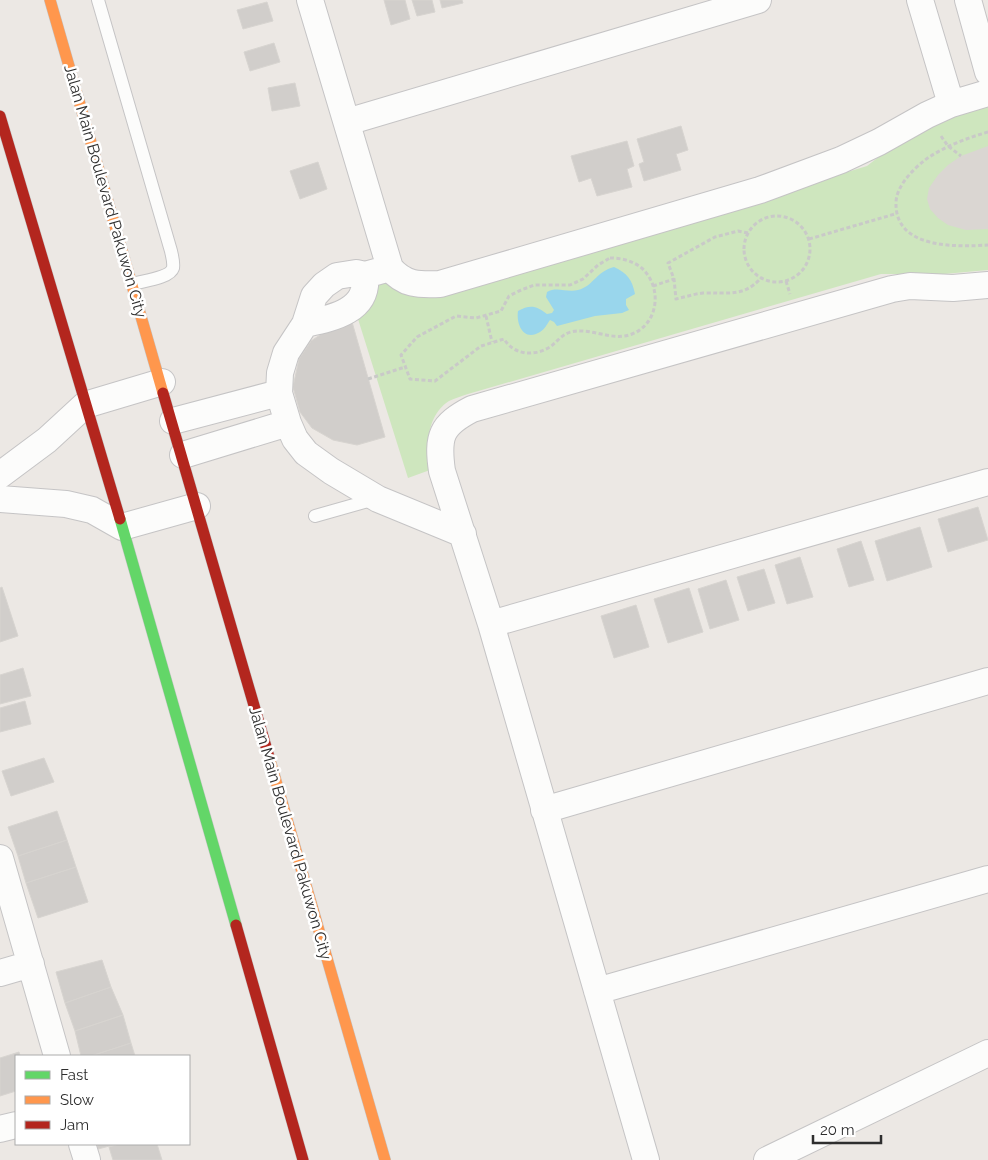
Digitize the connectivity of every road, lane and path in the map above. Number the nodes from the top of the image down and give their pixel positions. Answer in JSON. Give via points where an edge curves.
{"nodes":[{"id":1,"x":50,"y":0,"type":"edge"},
{"id":2,"x":98,"y":0,"type":"edge"},
{"id":3,"x":310,"y":0,"type":"edge"},
{"id":4,"x":758,"y":0,"type":"edge"},
{"id":5,"x":920,"y":0,"type":"edge"},
{"id":6,"x":968,"y":0,"type":"edge"},
{"id":7,"x":988,"y":72,"type":"edge"},
{"id":8,"x":988,"y":93,"type":"edge"},
{"id":9,"x":950,"y":104,"type":"junction"},
{"id":10,"x":927,"y":115,"type":"junction"},
{"id":11,"x":0,"y":116,"type":"edge"},
{"id":12,"x":346,"y":122,"type":"junction"},
{"id":13,"x":988,"y":132,"type":"edge"},
{"id":14,"x":948,"y":146,"type":"junction"},
{"id":15,"x":961,"y":156,"type":"dead end"},
{"id":16,"x":896,"y":214,"type":"junction"},
{"id":17,"x":748,"y":233,"type":"junction"},
{"id":18,"x":809,"y":240,"type":"junction"},
{"id":19,"x":988,"y":245,"type":"edge"},
{"id":20,"x":378,"y":271,"type":"junction"},
{"id":21,"x":761,"y":278,"type":"junction"},
{"id":22,"x":674,"y":280,"type":"junction"},
{"id":23,"x":133,"y":284,"type":"junction"},
{"id":24,"x":988,"y":285,"type":"edge"},
{"id":25,"x":653,"y":286,"type":"junction"},
{"id":26,"x":486,"y":316,"type":"junction"},
{"id":27,"x":305,"y":324,"type":"junction"},
{"id":28,"x":492,"y":342,"type":"junction"},
{"id":29,"x":405,"y":367,"type":"junction"},
{"id":30,"x":368,"y":379,"type":"dead end"},
{"id":31,"x":162,"y":382,"type":"junction"},
{"id":32,"x":279,"y":393,"type":"junction"},
{"id":33,"x":85,"y":405,"type":"junction"},
{"id":34,"x":173,"y":421,"type":"junction"},
{"id":35,"x":288,"y":423,"type":"junction"},
{"id":36,"x":183,"y":455,"type":"junction"},
{"id":37,"x":0,"y":475,"type":"edge"},
{"id":38,"x":988,"y":482,"type":"edge"},
{"id":39,"x":0,"y":499,"type":"edge"},
{"id":40,"x":378,"y":499,"type":"junction"},
{"id":41,"x":197,"y":506,"type":"junction"},
{"id":42,"x":315,"y":516,"type":"dead end"},
{"id":43,"x":122,"y":527,"type":"junction"},
{"id":44,"x":463,"y":534,"type":"junction"},
{"id":45,"x":491,"y":624,"type":"junction"},
{"id":46,"x":988,"y":681,"type":"edge"},
{"id":47,"x":544,"y":810,"type":"junction"},
{"id":48,"x":0,"y":858,"type":"edge"},
{"id":49,"x":988,"y":879,"type":"edge"},
{"id":50,"x":31,"y":964,"type":"junction"},
{"id":51,"x":0,"y":973,"type":"edge"},
{"id":52,"x":596,"y":991,"type":"junction"},
{"id":53,"x":988,"y":1053,"type":"edge"},
{"id":54,"x":57,"y":1055,"type":"edge"},
{"id":55,"x":15,"y":1125,"type":"edge"},
{"id":56,"x":0,"y":1130,"type":"edge"},
{"id":57,"x":82,"y":1145,"type":"edge"},
{"id":58,"x":87,"y":1160,"type":"edge"},
{"id":59,"x":303,"y":1160,"type":"edge"},
{"id":60,"x":385,"y":1160,"type":"edge"},
{"id":61,"x":646,"y":1160,"type":"edge"},
{"id":62,"x":768,"y":1160,"type":"edge"}],
"edges":[{"from":1,"to":23,"type":"street","name":"Jalan Main Boulevard Pakuwon City"},
{"from":2,"to":23,"type":"lane","via":[[173,264],[173,269],[166,275]]},
{"from":3,"to":12,"type":"street"},
{"from":4,"to":12,"type":"street"},
{"from":5,"to":9,"type":"street"},
{"from":6,"to":7,"type":"street"},
{"from":8,"to":9,"type":"street"},
{"from":9,"to":10,"type":"street"},
{"from":10,"to":14,"type":"path"},
{"from":10,"to":20,"type":"street","via":[[841,160],[760,190],[440,284],[412,283]]},
{"from":11,"to":33,"type":"street"},
{"from":12,"to":20,"type":"street"},
{"from":13,"to":14,"type":"path"},
{"from":14,"to":15,"type":"path"},
{"from":14,"to":16,"type":"path","via":[[925,160],[908,176],[896,195]]},
{"from":16,"to":18,"type":"path"},
{"from":16,"to":19,"type":"path","via":[[904,230],[933,243]]},
{"from":17,"to":18,"type":"path","via":[[760,220],[778,216],[797,223]]},
{"from":17,"to":21,"type":"path","via":[[745,258],[748,266]]},
{"from":17,"to":22,"type":"path","via":[[738,231],[715,237],[668,263]]},
{"from":18,"to":21,"type":"path","via":[[808,260],[796,276],[778,282]]},
{"from":20,"to":27,"type":"street","via":[[360,301],[334,318]]},
{"from":20,"to":27,"type":"street","via":[[337,276],[324,285],[314,296]]},
{"from":21,"to":22,"type":"path","via":[[753,287],[743,291],[701,294],[676,300]]},
{"from":22,"to":25,"type":"path"},
{"from":23,"to":31,"type":"street","name":"Jalan Main Boulevard Pakuwon City"},
{"from":24,"to":44,"type":"street","via":[[892,289],[472,409],[456,417],[446,427],[440,441],[442,471]]},
{"from":25,"to":26,"type":"path","via":[[647,273],[634,264],[622,258],[610,258],[583,280],[570,285],[534,285],[508,296],[502,311]]},
{"from":25,"to":28,"type":"path","via":[[656,301],[651,316],[632,334],[571,332],[533,354],[520,353],[509,347],[504,339]]},
{"from":26,"to":28,"type":"path"},
{"from":26,"to":29,"type":"path","via":[[456,316],[417,337],[400,355]]},
{"from":27,"to":32,"type":"street","via":[[286,353]]},
{"from":28,"to":29,"type":"path","via":[[481,346],[435,381],[410,380]]},
{"from":29,"to":30,"type":"path"},
{"from":31,"to":33,"type":"street"},
{"from":31,"to":34,"type":"street","name":"Jalan Main Boulevard Pakuwon City"},
{"from":32,"to":34,"type":"street"},
{"from":32,"to":35,"type":"street"},
{"from":33,"to":37,"type":"street","via":[[47,440]]},
{"from":33,"to":43,"type":"street"},
{"from":34,"to":36,"type":"street","name":"Jalan Main Boulevard Pakuwon City"},
{"from":35,"to":36,"type":"street"},
{"from":35,"to":40,"type":"street","via":[[306,453]]},
{"from":36,"to":41,"type":"street","name":"Jalan Main Boulevard Pakuwon City"},
{"from":38,"to":45,"type":"street"},
{"from":39,"to":43,"type":"street","via":[[66,504],[92,510]]},
{"from":40,"to":42,"type":"lane"},
{"from":40,"to":44,"type":"street"},
{"from":41,"to":43,"type":"street"},
{"from":41,"to":60,"type":"street","name":"Jalan Main Boulevard Pakuwon City"},
{"from":43,"to":59,"type":"street"},
{"from":44,"to":45,"type":"street"},
{"from":45,"to":47,"type":"street"},
{"from":46,"to":47,"type":"street"},
{"from":47,"to":52,"type":"street"},
{"from":48,"to":50,"type":"street"},
{"from":49,"to":52,"type":"street"},
{"from":50,"to":51,"type":"street"},
{"from":50,"to":54,"type":"street"},
{"from":52,"to":61,"type":"street"},
{"from":53,"to":62,"type":"street"},
{"from":55,"to":56,"type":"street"},
{"from":57,"to":58,"type":"street"}]}
